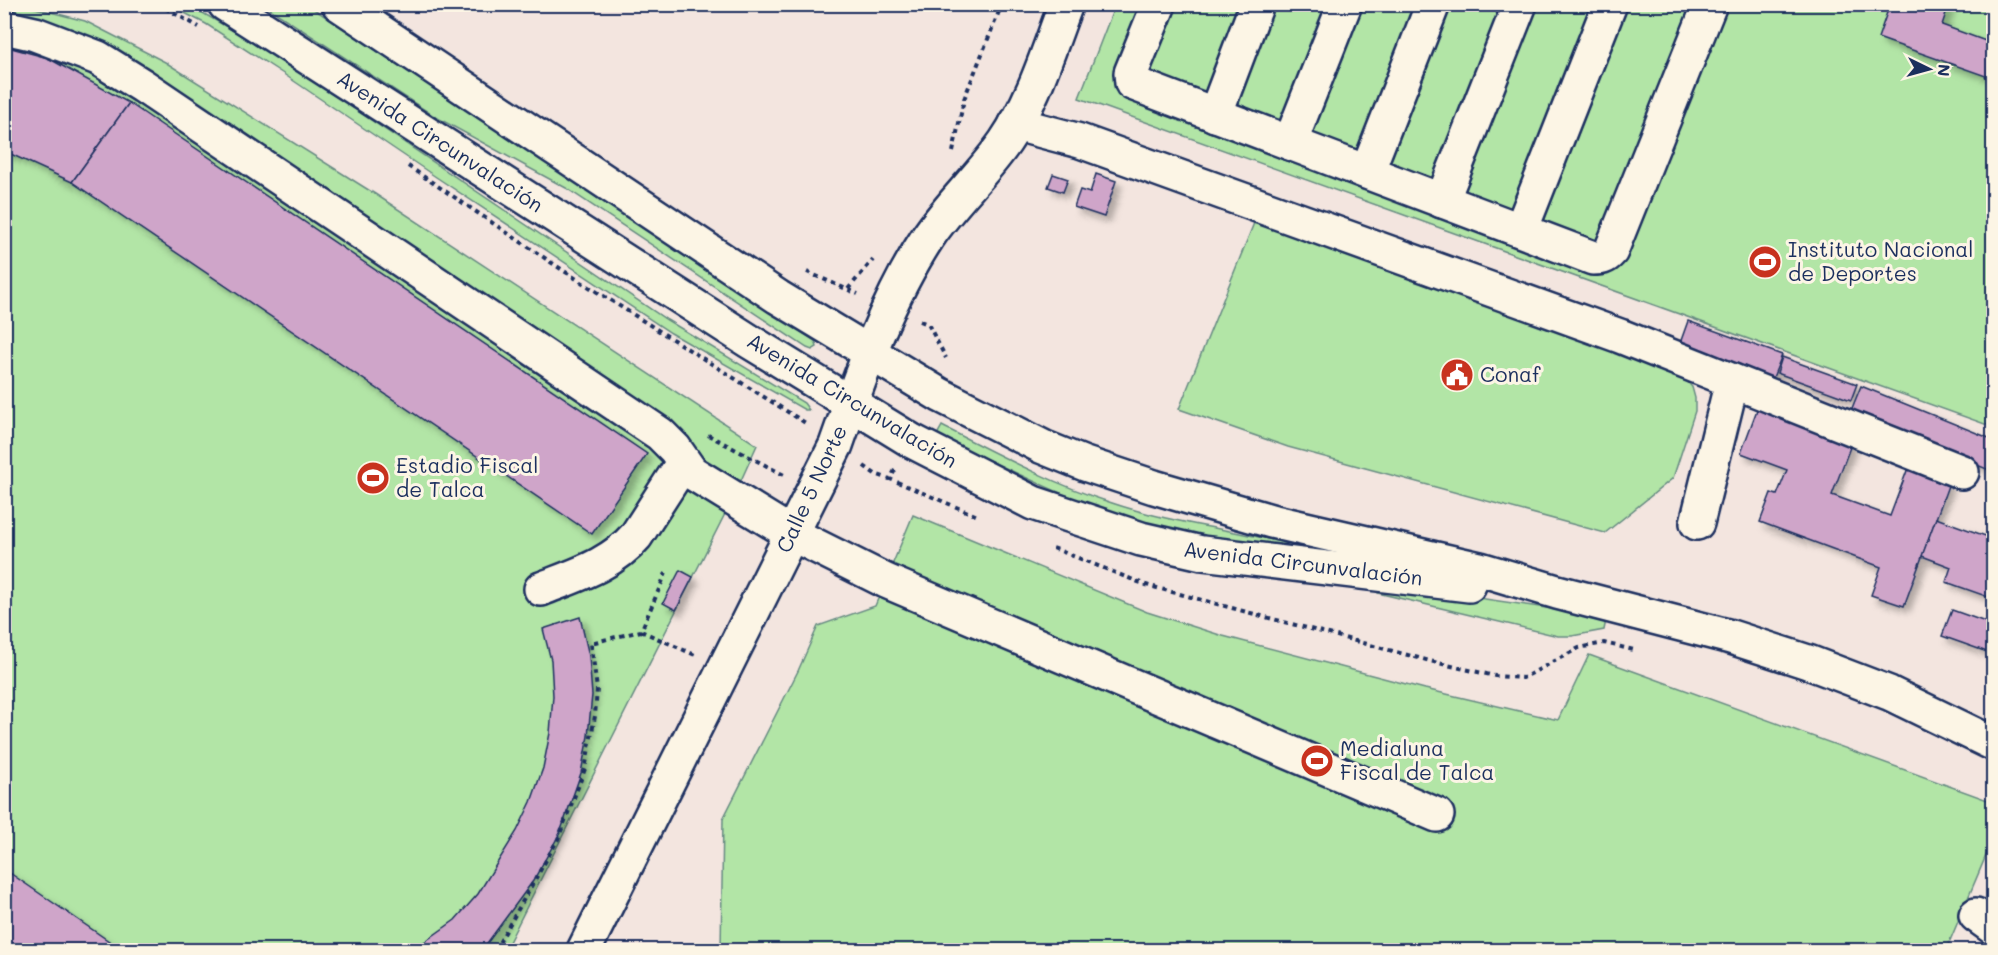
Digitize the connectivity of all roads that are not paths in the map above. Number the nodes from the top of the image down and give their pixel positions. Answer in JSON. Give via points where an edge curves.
{"nodes":[{"id":1,"x":225,"y":4,"type":"edge"},
{"id":2,"x":339,"y":4,"type":"edge"},
{"id":3,"x":1066,"y":4,"type":"edge"},
{"id":4,"x":1159,"y":4,"type":"edge"},
{"id":5,"x":1257,"y":4,"type":"edge"},
{"id":6,"x":1345,"y":4,"type":"edge"},
{"id":7,"x":1433,"y":4,"type":"edge"},
{"id":8,"x":1520,"y":4,"type":"edge"},
{"id":9,"x":1610,"y":4,"type":"edge"},
{"id":10,"x":1710,"y":4,"type":"edge"},
{"id":11,"x":4,"y":27,"type":"edge"},
{"id":12,"x":1215,"y":115,"type":"junction"},
{"id":13,"x":1016,"y":124,"type":"junction"},
{"id":14,"x":1290,"y":143,"type":"junction"},
{"id":15,"x":1367,"y":172,"type":"junction"},
{"id":16,"x":1442,"y":201,"type":"junction"},
{"id":17,"x":1521,"y":230,"type":"junction"},
{"id":18,"x":870,"y":352,"type":"junction"},
{"id":19,"x":1732,"y":381,"type":"junction"},
{"id":20,"x":851,"y":402,"type":"junction"},
{"id":21,"x":683,"y":463,"type":"junction"},
{"id":22,"x":1962,"y":472,"type":"dead end"},
{"id":23,"x":1697,"y":523,"type":"dead end"},
{"id":24,"x":792,"y":534,"type":"junction"},
{"id":25,"x":541,"y":589,"type":"dead end"},
{"id":26,"x":1557,"y":592,"type":"junction"},
{"id":27,"x":1994,"y":744,"type":"edge"},
{"id":28,"x":1437,"y":815,"type":"dead end"},
{"id":29,"x":584,"y":951,"type":"edge"}],
"edges":[{"from":1,"to":20,"type":"main road","name":"Avenida Circunvalación","via":[[749,341]]},
{"from":2,"to":18,"type":"main road","name":"Avenida Circunvalación","via":[[778,297]]},
{"from":3,"to":13,"type":"main road","name":"Calle 5 Norte"},
{"from":4,"to":12,"type":"main road","via":[[1131,80]]},
{"from":5,"to":12,"type":"main road"},
{"from":6,"to":14,"type":"main road"},
{"from":7,"to":15,"type":"main road"},
{"from":8,"to":16,"type":"main road"},
{"from":9,"to":17,"type":"main road"},
{"from":10,"to":17,"type":"main road","via":[[1607,256],[1593,258]]},
{"from":11,"to":21,"type":"main road","via":[[35,34],[98,58],[143,86],[660,434]]},
{"from":12,"to":14,"type":"main road"},
{"from":13,"to":18,"type":"main road","name":"Calle 5 Norte","via":[[927,238],[888,308]]},
{"from":13,"to":19,"type":"main road","via":[[1147,164],[1620,336]]},
{"from":14,"to":15,"type":"main road"},
{"from":15,"to":16,"type":"main road"},
{"from":16,"to":17,"type":"main road"},
{"from":18,"to":20,"type":"main road","name":"Calle 5 Norte"},
{"from":18,"to":26,"type":"main road","name":"Avenida Circunvalación","via":[[940,395],[1085,464],[1271,521],[1480,569]]},
{"from":19,"to":22,"type":"main road"},
{"from":19,"to":23,"type":"main road"},
{"from":20,"to":24,"type":"main road","name":"Calle 5 Norte","via":[[836,445]]},
{"from":20,"to":26,"type":"main road","name":"Avenida Circunvalación","via":[[912,441],[1033,502],[1141,539],[1202,553]]},
{"from":21,"to":24,"type":"main road","via":[[691,472]]},
{"from":21,"to":25,"type":"main road","via":[[627,547],[599,566]]},
{"from":24,"to":28,"type":"main road","via":[[886,580]]},
{"from":24,"to":29,"type":"main road","name":"Calle 5 Norte"},
{"from":26,"to":27,"type":"main road","name":"Avenida Circunvalación","via":[[1731,637],[1808,662],[1888,693]]}]}
